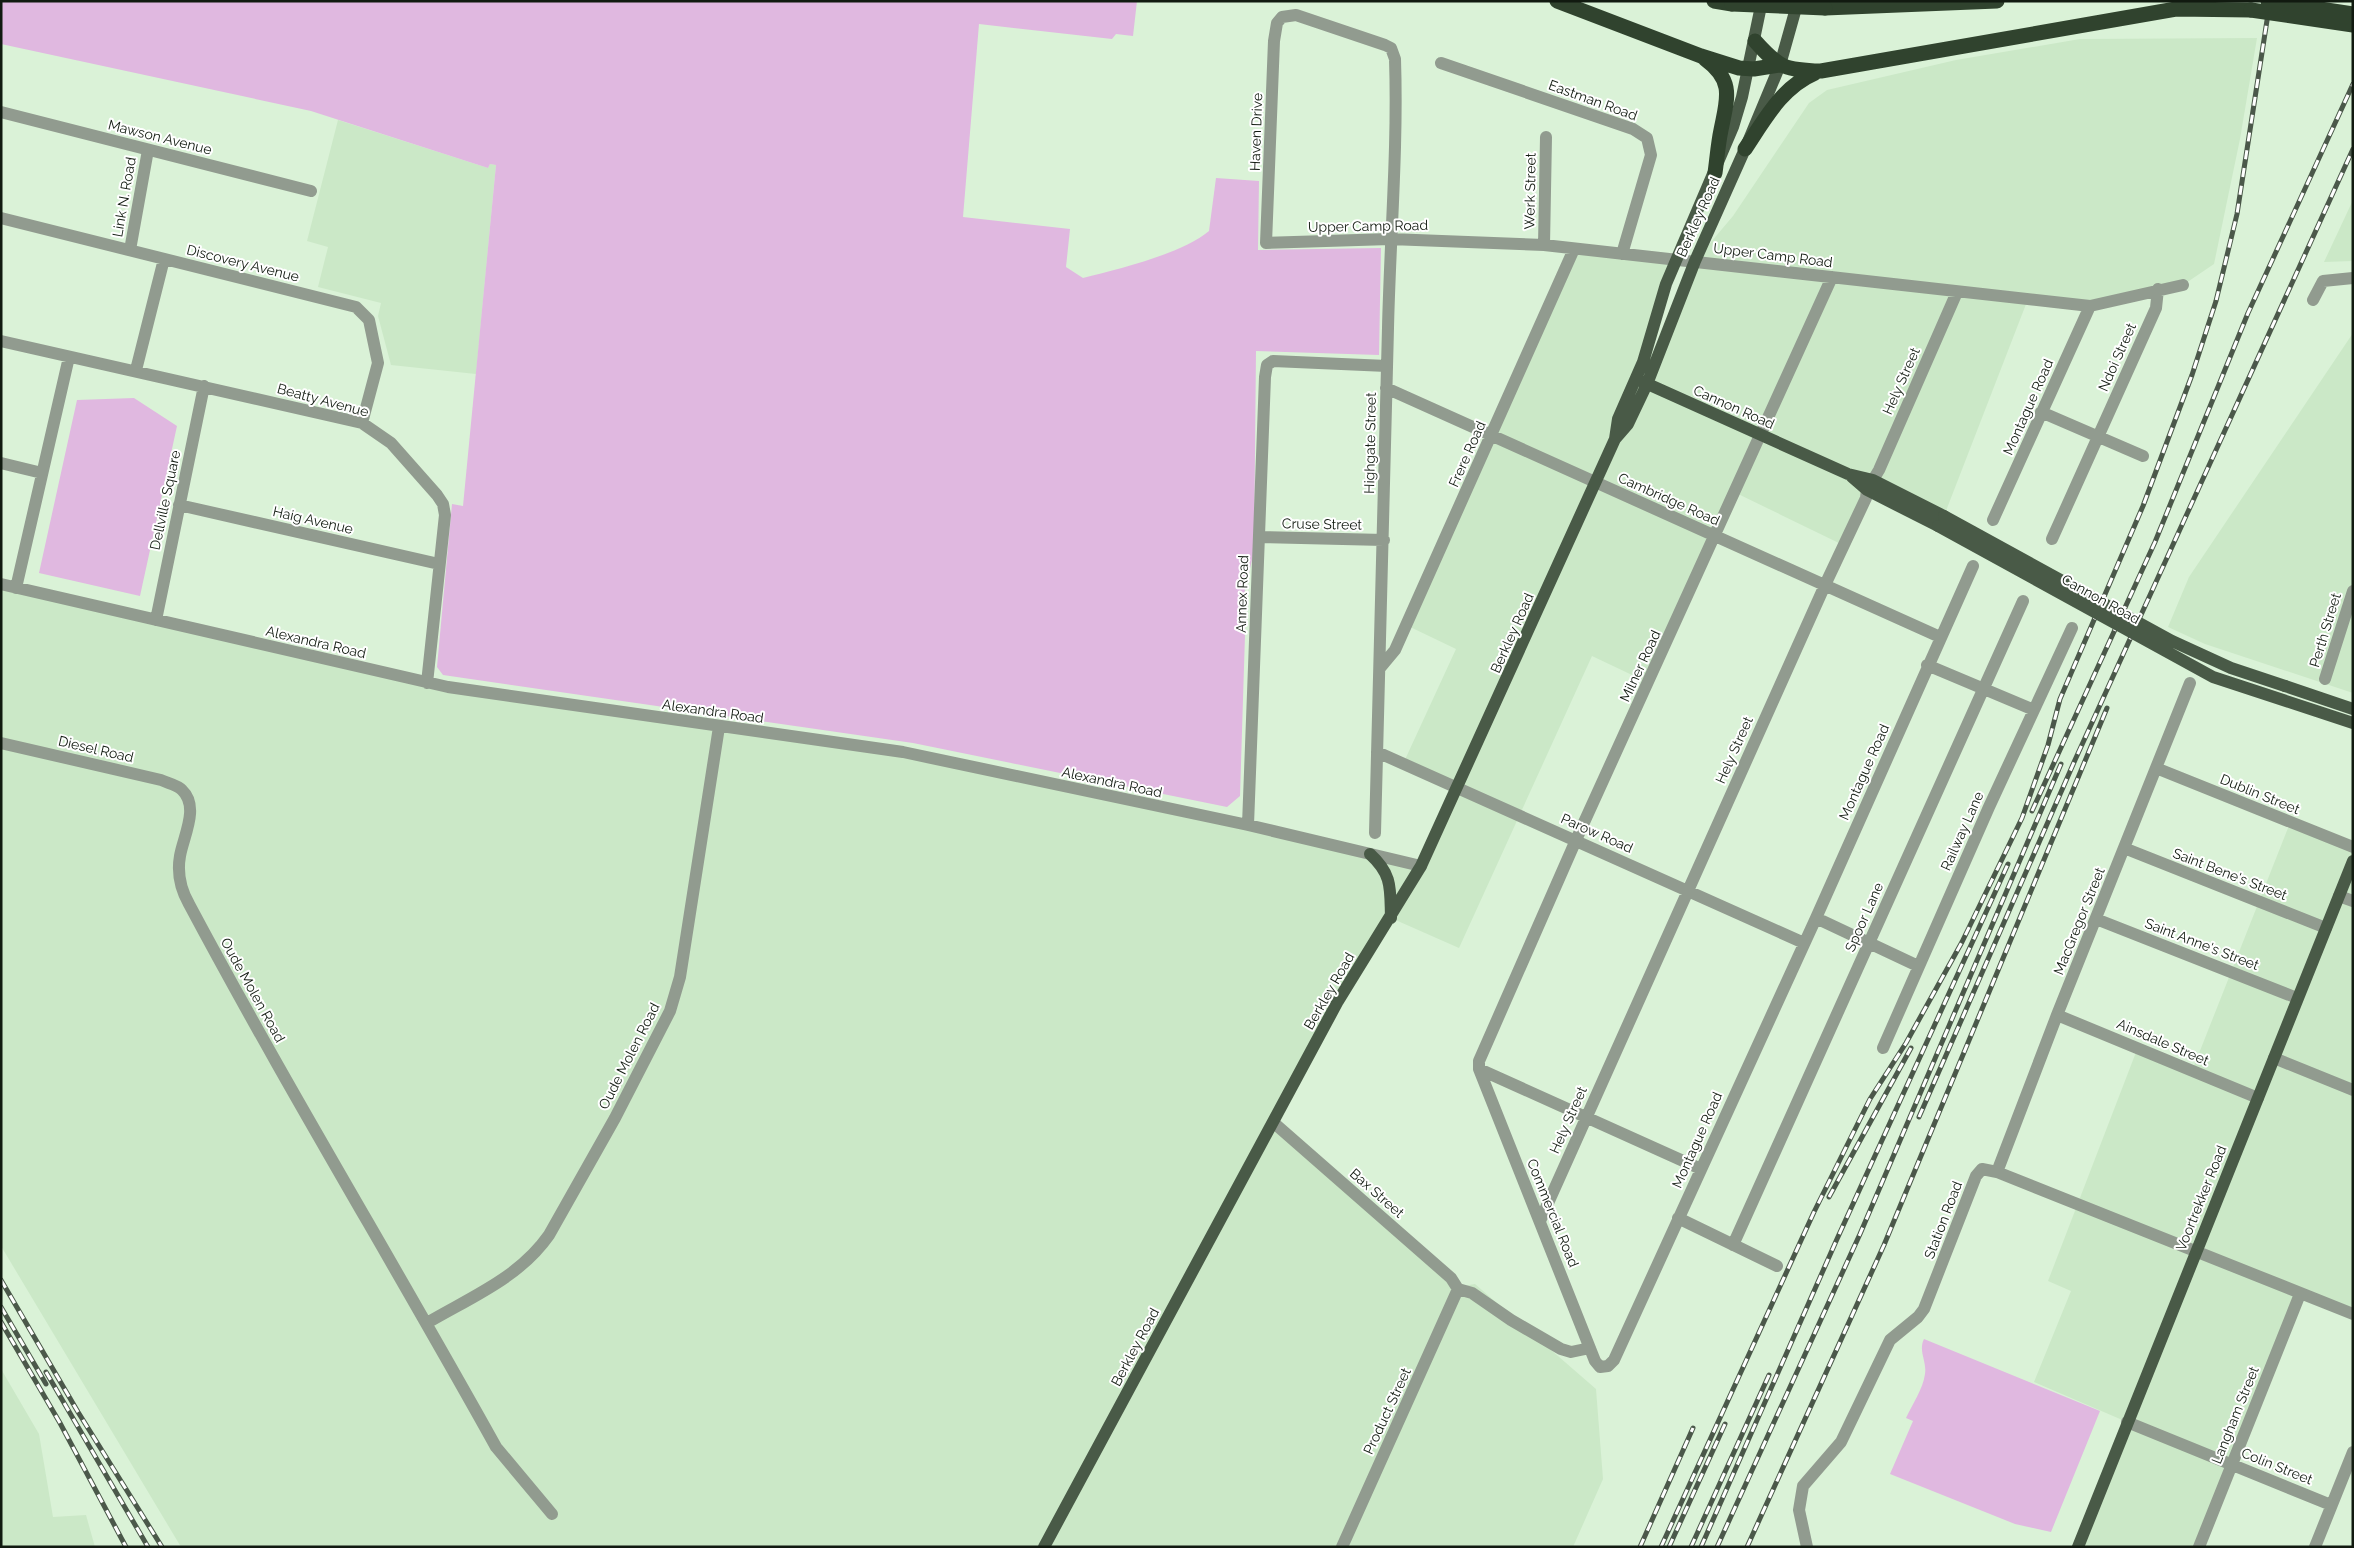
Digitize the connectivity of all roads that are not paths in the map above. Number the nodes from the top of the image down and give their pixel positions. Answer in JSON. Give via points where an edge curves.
{"nodes":[{"id":1,"x":1557,"y":1,"type":"edge"},
{"id":2,"x":1714,"y":1,"type":"edge"},
{"id":3,"x":1762,"y":1,"type":"edge"},
{"id":4,"x":1798,"y":1,"type":"edge"},
{"id":5,"x":1997,"y":1,"type":"edge"},
{"id":6,"x":2268,"y":1,"type":"edge"},
{"id":7,"x":2353,"y":14,"type":"edge"},
{"id":8,"x":1277,"y":23,"type":"joint"},
{"id":9,"x":2353,"y":25,"type":"edge"},
{"id":10,"x":1754,"y":41,"type":"junction"},
{"id":11,"x":1701,"y":56,"type":"junction"},
{"id":12,"x":1441,"y":63,"type":"dead end"},
{"id":13,"x":1780,"y":66,"type":"junction"},
{"id":14,"x":1748,"y":70,"type":"junction"},
{"id":15,"x":1821,"y":71,"type":"junction"},
{"id":16,"x":1,"y":112,"type":"edge"},
{"id":17,"x":1546,"y":137,"type":"dead end"},
{"id":18,"x":1745,"y":148,"type":"junction"},
{"id":19,"x":148,"y":150,"type":"junction"},
{"id":20,"x":1715,"y":173,"type":"junction"},
{"id":21,"x":311,"y":191,"type":"dead end"},
{"id":22,"x":1,"y":218,"type":"edge"},
{"id":23,"x":1390,"y":239,"type":"junction"},
{"id":24,"x":1266,"y":243,"type":"joint"},
{"id":25,"x":1544,"y":245,"type":"junction"},
{"id":26,"x":1574,"y":249,"type":"junction"},
{"id":27,"x":130,"y":250,"type":"junction"},
{"id":28,"x":1622,"y":254,"type":"junction"},
{"id":29,"x":164,"y":259,"type":"junction"},
{"id":30,"x":1676,"y":260,"type":"junction"},
{"id":31,"x":1695,"y":261,"type":"junction"},
{"id":32,"x":1832,"y":277,"type":"junction"},
{"id":33,"x":2353,"y":278,"type":"edge"},
{"id":34,"x":2183,"y":285,"type":"dead end"},
{"id":35,"x":2158,"y":289,"type":"junction"},
{"id":36,"x":1956,"y":292,"type":"junction"},
{"id":37,"x":2313,"y":300,"type":"dead end"},
{"id":38,"x":2090,"y":306,"type":"junction"},
{"id":39,"x":1,"y":341,"type":"edge"},
{"id":40,"x":69,"y":357,"type":"junction"},
{"id":41,"x":1387,"y":366,"type":"junction"},
{"id":42,"x":136,"y":370,"type":"junction"},
{"id":43,"x":1642,"y":381,"type":"junction"},
{"id":44,"x":204,"y":386,"type":"junction"},
{"id":45,"x":1386,"y":388,"type":"junction"},
{"id":46,"x":2041,"y":412,"type":"junction"},
{"id":47,"x":362,"y":423,"type":"junction"},
{"id":48,"x":1760,"y":434,"type":"junction"},
{"id":49,"x":1492,"y":435,"type":"junction"},
{"id":50,"x":2098,"y":436,"type":"junction"},
{"id":51,"x":2143,"y":456,"type":"dead end"},
{"id":52,"x":1,"y":463,"type":"edge"},
{"id":53,"x":42,"y":473,"type":"junction"},
{"id":54,"x":1596,"y":482,"type":"junction"},
{"id":55,"x":1870,"y":485,"type":"junction"},
{"id":56,"x":180,"y":505,"type":"junction"},
{"id":57,"x":1993,"y":520,"type":"dead end"},
{"id":58,"x":1941,"y":521,"type":"junction"},
{"id":59,"x":1716,"y":536,"type":"junction"},
{"id":60,"x":1259,"y":537,"type":"junction"},
{"id":61,"x":2052,"y":539,"type":"dead end"},
{"id":62,"x":1384,"y":540,"type":"junction"},
{"id":63,"x":440,"y":564,"type":"junction"},
{"id":64,"x":1973,"y":566,"type":"dead end"},
{"id":65,"x":1,"y":584,"type":"edge"},
{"id":66,"x":1825,"y":585,"type":"junction"},
{"id":67,"x":16,"y":588,"type":"junction"},
{"id":68,"x":2353,"y":590,"type":"edge"},
{"id":69,"x":2023,"y":601,"type":"dead end"},
{"id":70,"x":156,"y":620,"type":"junction"},
{"id":71,"x":2072,"y":628,"type":"dead end"},
{"id":72,"x":1940,"y":637,"type":"junction"},
{"id":73,"x":1927,"y":665,"type":"junction"},
{"id":74,"x":1380,"y":668,"type":"junction"},
{"id":75,"x":2325,"y":679,"type":"dead end"},
{"id":76,"x":427,"y":682,"type":"junction"},
{"id":77,"x":2190,"y":683,"type":"dead end"},
{"id":78,"x":1982,"y":689,"type":"junction"},
{"id":79,"x":2353,"y":709,"type":"edge"},
{"id":80,"x":2034,"y":710,"type":"junction"},
{"id":81,"x":2353,"y":723,"type":"edge"},
{"id":82,"x":719,"y":727,"type":"junction"},
{"id":83,"x":1,"y":743,"type":"edge"},
{"id":84,"x":1378,"y":752,"type":"junction"},
{"id":85,"x":2156,"y":768,"type":"junction"},
{"id":86,"x":1458,"y":788,"type":"junction"},
{"id":87,"x":182,"y":790,"type":"joint"},
{"id":88,"x":1248,"y":825,"type":"junction"},
{"id":89,"x":1375,"y":833,"type":"dead end"},
{"id":90,"x":1576,"y":840,"type":"junction"},
{"id":91,"x":2353,"y":847,"type":"edge"},
{"id":92,"x":2124,"y":848,"type":"junction"},
{"id":93,"x":1370,"y":854,"type":"junction"},
{"id":94,"x":2353,"y":860,"type":"edge"},
{"id":95,"x":1421,"y":866,"type":"junction"},
{"id":96,"x":1688,"y":890,"type":"junction"},
{"id":97,"x":2339,"y":896,"type":"junction"},
{"id":98,"x":2353,"y":901,"type":"edge"},
{"id":99,"x":1391,"y":918,"type":"junction"},
{"id":100,"x":1816,"y":918,"type":"junction"},
{"id":101,"x":2096,"y":918,"type":"junction"},
{"id":102,"x":2326,"y":928,"type":"junction"},
{"id":103,"x":1804,"y":943,"type":"junction"},
{"id":104,"x":1869,"y":943,"type":"junction"},
{"id":105,"x":1918,"y":966,"type":"junction"},
{"id":106,"x":2297,"y":998,"type":"junction"},
{"id":107,"x":2057,"y":1015,"type":"junction"},
{"id":108,"x":1883,"y":1048,"type":"dead end"},
{"id":109,"x":2274,"y":1058,"type":"junction"},
{"id":110,"x":1479,"y":1069,"type":"junction"},
{"id":111,"x":2353,"y":1090,"type":"edge"},
{"id":112,"x":2258,"y":1098,"type":"junction"},
{"id":113,"x":1586,"y":1116,"type":"junction"},
{"id":114,"x":1274,"y":1123,"type":"junction"},
{"id":115,"x":1701,"y":1169,"type":"junction"},
{"id":116,"x":1998,"y":1172,"type":"junction"},
{"id":117,"x":1678,"y":1218,"type":"junction"},
{"id":118,"x":1540,"y":1221,"type":"junction"},
{"id":119,"x":1733,"y":1245,"type":"junction"},
{"id":120,"x":2195,"y":1251,"type":"junction"},
{"id":121,"x":1777,"y":1266,"type":"dead end"},
{"id":122,"x":1457,"y":1288,"type":"junction"},
{"id":123,"x":2300,"y":1294,"type":"junction"},
{"id":124,"x":2353,"y":1314,"type":"edge"},
{"id":125,"x":427,"y":1322,"type":"junction"},
{"id":126,"x":1590,"y":1348,"type":"junction"},
{"id":127,"x":1600,"y":1367,"type":"joint"},
{"id":128,"x":2127,"y":1422,"type":"junction"},
{"id":129,"x":2353,"y":1452,"type":"edge"},
{"id":130,"x":2232,"y":1464,"type":"junction"},
{"id":131,"x":2331,"y":1505,"type":"junction"},
{"id":132,"x":552,"y":1514,"type":"dead end"},
{"id":133,"x":1044,"y":1547,"type":"edge"},
{"id":134,"x":1342,"y":1547,"type":"edge"},
{"id":135,"x":1807,"y":1547,"type":"edge"},
{"id":136,"x":2078,"y":1547,"type":"edge"},
{"id":137,"x":2200,"y":1547,"type":"edge"},
{"id":138,"x":2315,"y":1547,"type":"edge"}],
"edges":[{"from":1,"to":11,"type":"highway"},
{"from":2,"to":5,"type":"highway","bridge":true,"via":[[1826,8]]},
{"from":3,"to":10,"type":"main road","name":"Berkley Road"},
{"from":4,"to":13,"type":"main road","name":"Berkley Road"},
{"from":6,"to":7,"type":"highway","bridge":true},
{"from":8,"to":23,"type":"street","name":"Highgate Street","via":[[1282,17],[1296,15],[1386,45],[1394,54]]},
{"from":8,"to":24,"type":"street","name":"Haven Drive"},
{"from":9,"to":15,"type":"highway","bridge":true,"via":[[2251,10],[2176,9]]},
{"from":10,"to":13,"type":"highway"},
{"from":10,"to":14,"type":"main road","name":"Berkley Road"},
{"from":11,"to":14,"type":"highway"},
{"from":11,"to":20,"type":"highway","via":[[1722,75],[1727,90]]},
{"from":12,"to":28,"type":"street","name":"Eastman Road","via":[[1634,129],[1647,138],[1651,155]]},
{"from":13,"to":14,"type":"highway"},
{"from":13,"to":15,"type":"highway"},
{"from":13,"to":18,"type":"main road","name":"Berkley Road"},
{"from":14,"to":20,"type":"main road","name":"Berkley Road","via":[[1733,127]]},
{"from":15,"to":18,"type":"highway","via":[[1800,79],[1780,98]]},
{"from":16,"to":19,"type":"street","name":"Mawson Avenue"},
{"from":17,"to":25,"type":"street","name":"Werk Street"},
{"from":18,"to":31,"type":"main road","name":"Berkley Road"},
{"from":19,"to":21,"type":"street","name":"Mawson Avenue"},
{"from":19,"to":27,"type":"street","name":"Link N. Road"},
{"from":20,"to":30,"type":"main road","name":"Berkley Road"},
{"from":22,"to":27,"type":"street","name":"Discovery Avenue"},
{"from":23,"to":24,"type":"street","name":"Upper Camp Road"},
{"from":23,"to":25,"type":"street","name":"Upper Camp Road"},
{"from":23,"to":41,"type":"street","name":"Highgate Street"},
{"from":25,"to":26,"type":"street","name":"Upper Camp Road"},
{"from":26,"to":28,"type":"street","name":"Upper Camp Road"},
{"from":26,"to":49,"type":"street","name":"Frere Road"},
{"from":27,"to":29,"type":"street","name":"Discovery Avenue"},
{"from":28,"to":30,"type":"street","name":"Upper Camp Road"},
{"from":29,"to":42,"type":"street"},
{"from":29,"to":47,"type":"street","name":"Discovery Avenue","via":[[356,307],[364,312],[369,320],[378,363]]},
{"from":30,"to":31,"type":"street","name":"Upper Camp Road"},
{"from":30,"to":43,"type":"main road","name":"Berkley Road","via":[[1661,299]]},
{"from":31,"to":32,"type":"street","name":"Upper Camp Road"},
{"from":31,"to":43,"type":"main road","name":"Berkley Road"},
{"from":32,"to":36,"type":"street","name":"Upper Camp Road"},
{"from":32,"to":48,"type":"street","name":"Milner Road"},
{"from":33,"to":37,"type":"street","via":[[2323,281]]},
{"from":34,"to":35,"type":"street","name":"Upper Camp Road"},
{"from":35,"to":38,"type":"street","name":"Upper Camp Road"},
{"from":35,"to":50,"type":"street","name":"Ndoi Street","via":[[2156,308]]},
{"from":36,"to":38,"type":"street","name":"Upper Camp Road"},
{"from":36,"to":55,"type":"street","name":"Hely Street"},
{"from":38,"to":46,"type":"street","name":"Montague Road"},
{"from":39,"to":40,"type":"street","name":"Beatty Avenue"},
{"from":40,"to":42,"type":"street","name":"Beatty Avenue"},
{"from":40,"to":53,"type":"street"},
{"from":41,"to":45,"type":"street","name":"Highgate Street"},
{"from":41,"to":60,"type":"street","name":"Annex Road","via":[[1274,361],[1267,365]]},
{"from":42,"to":44,"type":"street","name":"Beatty Avenue"},
{"from":43,"to":48,"type":"main road","name":"Cannon Road"},
{"from":43,"to":54,"type":"main road","name":"Berkley Road","via":[[1628,424],[1615,439]]},
{"from":44,"to":47,"type":"street","name":"Beatty Avenue"},
{"from":44,"to":56,"type":"street","name":"Dellville Square"},
{"from":45,"to":49,"type":"street","name":"Cambridge Road"},
{"from":45,"to":62,"type":"street","name":"Highgate Street"},
{"from":46,"to":50,"type":"street"},
{"from":46,"to":57,"type":"street","name":"Montague Road"},
{"from":47,"to":63,"type":"street","name":"Beatty Avenue","via":[[391,443],[443,504],[445,515]]},
{"from":48,"to":55,"type":"main road","name":"Cannon Road"},
{"from":48,"to":59,"type":"street","name":"Milner Road"},
{"from":49,"to":54,"type":"street","name":"Cambridge Road"},
{"from":49,"to":74,"type":"street","name":"Frere Road","via":[[1395,650]]},
{"from":50,"to":51,"type":"street"},
{"from":50,"to":61,"type":"street","name":"Ndoi Street"},
{"from":52,"to":53,"type":"street"},
{"from":53,"to":67,"type":"street"},
{"from":54,"to":59,"type":"street","name":"Cambridge Road"},
{"from":54,"to":86,"type":"main road","name":"Berkley Road"},
{"from":55,"to":58,"type":"main road","name":"Cannon Road"},
{"from":55,"to":66,"type":"street","name":"Hely Street"},
{"from":56,"to":63,"type":"street","name":"Haig Avenue"},
{"from":56,"to":70,"type":"street","name":"Dellville Square"},
{"from":58,"to":79,"type":"main road","name":"Cannon Road","bridge":true,"via":[[2230,668]]},
{"from":58,"to":81,"type":"main road","name":"Cannon Road","bridge":true,"via":[[2213,677]]},
{"from":59,"to":66,"type":"street","name":"Cambridge Road"},
{"from":59,"to":90,"type":"street","name":"Milner Road"},
{"from":60,"to":62,"type":"street","name":"Cruse Street"},
{"from":60,"to":88,"type":"street","name":"Annex Road"},
{"from":62,"to":74,"type":"street","name":"Highgate Street"},
{"from":63,"to":76,"type":"street","name":"Beatty Avenue"},
{"from":64,"to":72,"type":"street","name":"Montague Road"},
{"from":65,"to":67,"type":"street","name":"Alexandra Road"},
{"from":66,"to":72,"type":"street","name":"Cambridge Road"},
{"from":66,"to":96,"type":"street","name":"Hely Street"},
{"from":67,"to":70,"type":"street","name":"Alexandra Road"},
{"from":68,"to":75,"type":"street","name":"Perth Street"},
{"from":69,"to":78,"type":"street","name":"Spoor Lane"},
{"from":70,"to":76,"type":"street","name":"Alexandra Road"},
{"from":71,"to":80,"type":"street","name":"Railway Lane"},
{"from":72,"to":73,"type":"street","name":"Montague Road"},
{"from":73,"to":78,"type":"street"},
{"from":73,"to":100,"type":"street","name":"Montague Road"},
{"from":74,"to":84,"type":"street","name":"Highgate Street"},
{"from":76,"to":82,"type":"street","name":"Alexandra Road"},
{"from":77,"to":85,"type":"street","name":"MacGregor Street"},
{"from":78,"to":80,"type":"street"},
{"from":78,"to":104,"type":"street","name":"Spoor Lane"},
{"from":80,"to":105,"type":"street","name":"Railway Lane"},
{"from":82,"to":88,"type":"street","name":"Alexandra Road","via":[[903,752]]},
{"from":82,"to":125,"type":"street","name":"Oude Molen Road","via":[[680,977],[670,1011],[615,1118],[538,1250],[510,1275]]},
{"from":83,"to":87,"type":"street","name":"Diesel Road","via":[[162,780]]},
{"from":84,"to":86,"type":"street","name":"Parow Road"},
{"from":84,"to":89,"type":"street","name":"Highgate Street"},
{"from":85,"to":91,"type":"street","name":"Dublin Street"},
{"from":85,"to":92,"type":"street","name":"MacGregor Street"},
{"from":86,"to":90,"type":"street","name":"Parow Road"},
{"from":86,"to":95,"type":"main road","name":"Berkley Road"},
{"from":87,"to":125,"type":"street","name":"Oude Molen Road","via":[[189,804],[190,820],[180,857],[180,878],[186,898],[230,981]]},
{"from":88,"to":93,"type":"street","name":"Alexandra Road"},
{"from":90,"to":96,"type":"street","name":"Parow Road"},
{"from":90,"to":110,"type":"street","name":"Milner Road","via":[[1479,1061]]},
{"from":92,"to":101,"type":"street","name":"MacGregor Street"},
{"from":92,"to":102,"type":"street","name":"Saint Bene's Street"},
{"from":93,"to":95,"type":"street","name":"Alexandra Road"},
{"from":93,"to":99,"type":"main road","via":[[1388,876]]},
{"from":94,"to":97,"type":"main road","name":"Voortrekker Road"},
{"from":95,"to":99,"type":"main road","name":"Berkley Road"},
{"from":96,"to":103,"type":"street","name":"Parow Road"},
{"from":96,"to":113,"type":"street","name":"Hely Street"},
{"from":97,"to":98,"type":"street"},
{"from":97,"to":102,"type":"main road","name":"Voortrekker Road"},
{"from":99,"to":114,"type":"main road","name":"Berkley Road","via":[[1338,1001]]},
{"from":100,"to":103,"type":"street","name":"Montague Road"},
{"from":100,"to":104,"type":"street"},
{"from":101,"to":106,"type":"street","name":"Saint Anne's Street"},
{"from":101,"to":107,"type":"street","name":"MacGregor Street"},
{"from":102,"to":106,"type":"main road","name":"Voortrekker Road"},
{"from":103,"to":115,"type":"street","name":"Montague Road"},
{"from":104,"to":105,"type":"street"},
{"from":104,"to":119,"type":"street","name":"Spoor Lane"},
{"from":105,"to":108,"type":"street","name":"Railway Lane"},
{"from":106,"to":109,"type":"main road","name":"Voortrekker Road"},
{"from":107,"to":112,"type":"street","name":"Ainsdale Street"},
{"from":107,"to":116,"type":"street","name":"MacGregor Street"},
{"from":109,"to":111,"type":"street"},
{"from":109,"to":112,"type":"main road","name":"Voortrekker Road"},
{"from":110,"to":113,"type":"street"},
{"from":110,"to":118,"type":"street","name":"Commercial Road"},
{"from":112,"to":120,"type":"main road","name":"Voortrekker Road"},
{"from":113,"to":115,"type":"street"},
{"from":113,"to":118,"type":"street","name":"Hely Street"},
{"from":114,"to":122,"type":"street","name":"Bax Street","via":[[1451,1278]]},
{"from":114,"to":133,"type":"main road","name":"Berkley Road"},
{"from":115,"to":117,"type":"street","name":"Montague Road"},
{"from":116,"to":120,"type":"street"},
{"from":116,"to":135,"type":"street","name":"Station Road","via":[[1986,1169],[1978,1174],[1924,1308],[1890,1340],[1841,1442],[1803,1486],[1799,1510]]},
{"from":117,"to":119,"type":"street"},
{"from":117,"to":127,"type":"street","name":"Montague Road","via":[[1614,1360],[1608,1366]]},
{"from":118,"to":126,"type":"street","name":"Commercial Road"},
{"from":119,"to":121,"type":"street"},
{"from":120,"to":123,"type":"street"},
{"from":120,"to":128,"type":"main road","name":"Voortrekker Road"},
{"from":122,"to":126,"type":"street","via":[[1472,1293],[1561,1349],[1571,1352]]},
{"from":122,"to":134,"type":"street","name":"Product Street"},
{"from":123,"to":124,"type":"street"},
{"from":123,"to":130,"type":"street","name":"Langham Street"},
{"from":125,"to":132,"type":"street","name":"Oude Molen Road","via":[[496,1447]]},
{"from":126,"to":127,"type":"street","name":"Commercial Road"},
{"from":128,"to":130,"type":"street","name":"Colin Street"},
{"from":128,"to":136,"type":"main road","name":"Voortrekker Road"},
{"from":129,"to":131,"type":"street"},
{"from":130,"to":131,"type":"street","name":"Colin Street"},
{"from":130,"to":137,"type":"street","name":"Langham Street"},
{"from":131,"to":138,"type":"street"}]}
